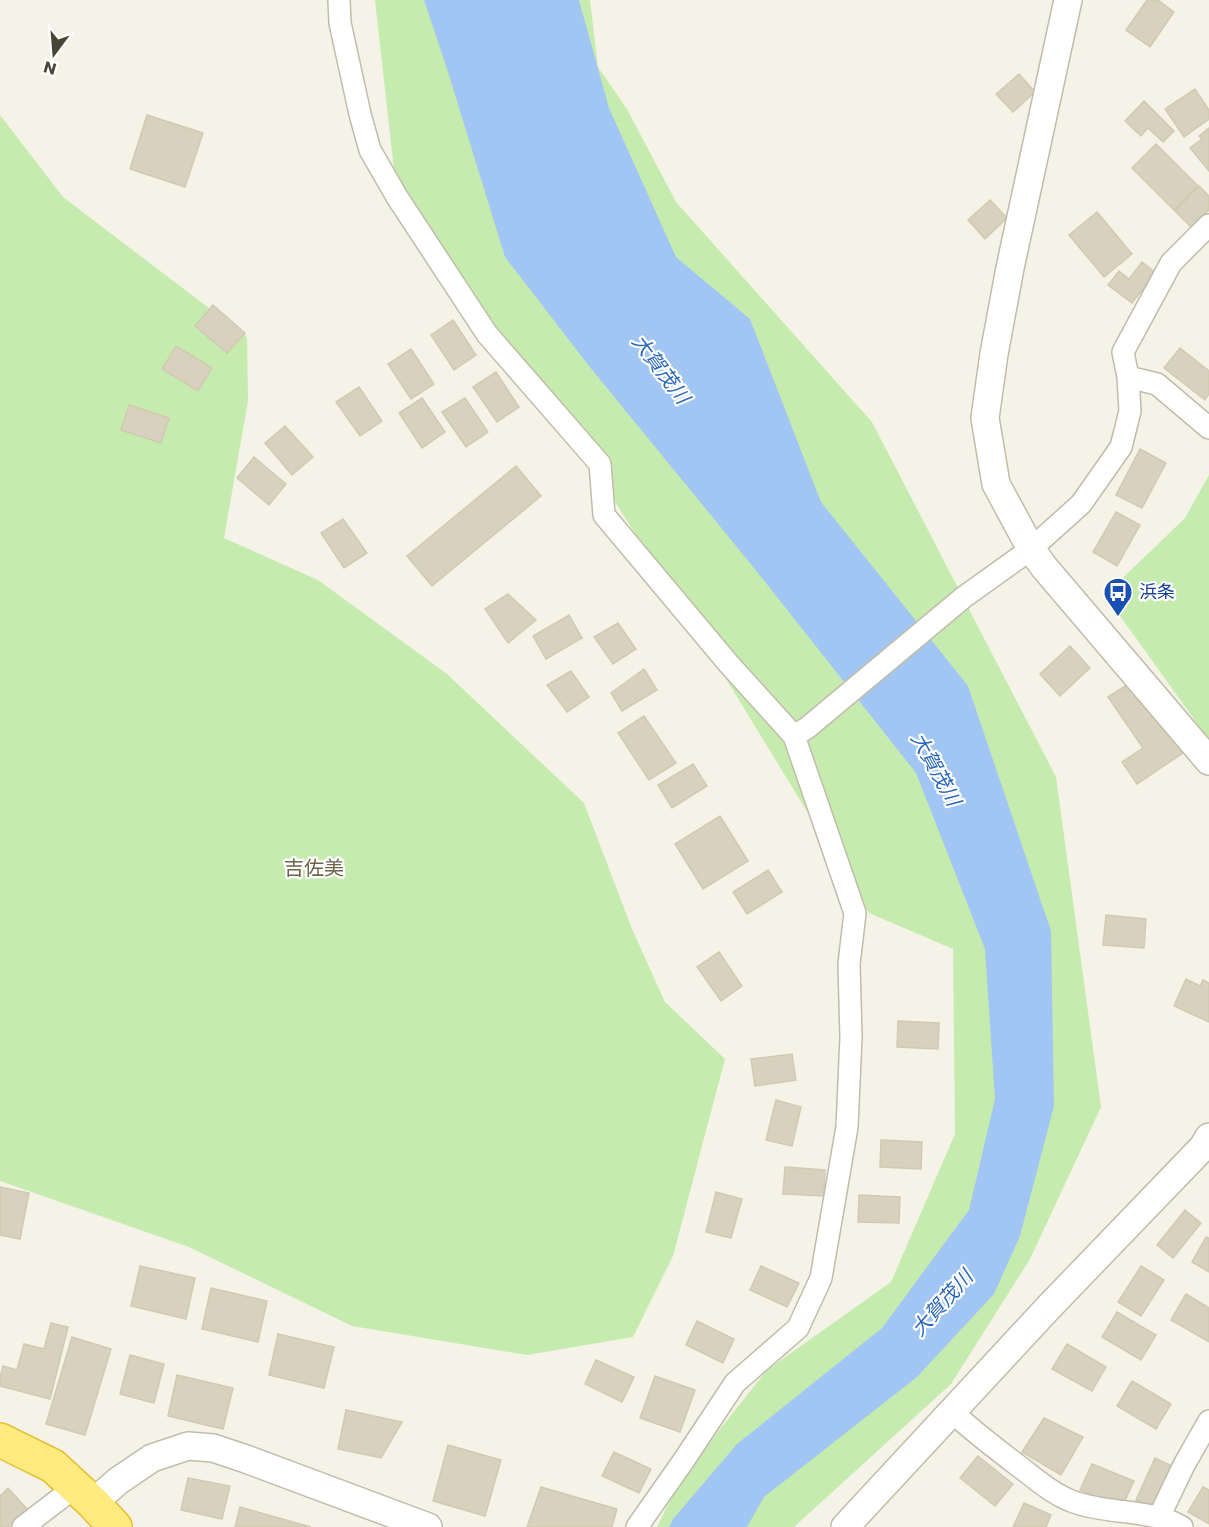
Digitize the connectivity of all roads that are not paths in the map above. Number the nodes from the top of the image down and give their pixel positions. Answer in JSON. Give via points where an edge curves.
{"nodes":[{"id":1,"x":339,"y":0,"type":"edge"},
{"id":2,"x":1068,"y":0,"type":"edge"},
{"id":3,"x":1209,"y":225,"type":"edge"},
{"id":4,"x":1128,"y":376,"type":"junction"},
{"id":5,"x":1209,"y":428,"type":"edge"},
{"id":6,"x":1031,"y":549,"type":"junction"},
{"id":7,"x":800,"y":732,"type":"junction"},
{"id":8,"x":1209,"y":761,"type":"edge"},
{"id":9,"x":1209,"y":1137,"type":"edge"},
{"id":10,"x":951,"y":1411,"type":"junction"},
{"id":11,"x":1209,"y":1421,"type":"edge"},
{"id":12,"x":0,"y":1440,"type":"edge"},
{"id":13,"x":84,"y":1495,"type":"junction"},
{"id":14,"x":1159,"y":1517,"type":"junction"},
{"id":15,"x":23,"y":1527,"type":"edge"},
{"id":16,"x":115,"y":1527,"type":"edge"},
{"id":17,"x":428,"y":1527,"type":"edge"},
{"id":18,"x":637,"y":1527,"type":"edge"},
{"id":19,"x":845,"y":1527,"type":"edge"},
{"id":20,"x":1182,"y":1527,"type":"edge"}],
"edges":[{"from":1,"to":7,"type":"street","via":[[340,23],[370,150],[397,197],[487,334],[600,464],[604,515],[728,663]]},
{"from":2,"to":6,"type":"street","via":[[1010,268],[985,418],[996,484]]},
{"from":3,"to":4,"type":"street","via":[[1171,263],[1123,352]]},
{"from":4,"to":5,"type":"street","via":[[1157,384]]},
{"from":4,"to":6,"type":"street","via":[[1130,411],[1121,447],[1081,504]]},
{"from":6,"to":7,"type":"street","via":[[964,597]]},
{"from":6,"to":8,"type":"street"},
{"from":7,"to":18,"type":"street","via":[[855,913],[849,964],[847,1127],[821,1278],[798,1328],[735,1383]]},
{"from":9,"to":10,"type":"street"},
{"from":10,"to":14,"type":"street","via":[[1052,1492],[1093,1508]]},
{"from":10,"to":19,"type":"street"},
{"from":11,"to":14,"type":"street"},
{"from":12,"to":13,"type":"highway","via":[[53,1466]]},
{"from":13,"to":15,"type":"street"},
{"from":13,"to":16,"type":"highway"},
{"from":13,"to":17,"type":"street","via":[[118,1480],[152,1458],[188,1446],[213,1448]]},
{"from":14,"to":20,"type":"street"}]}
